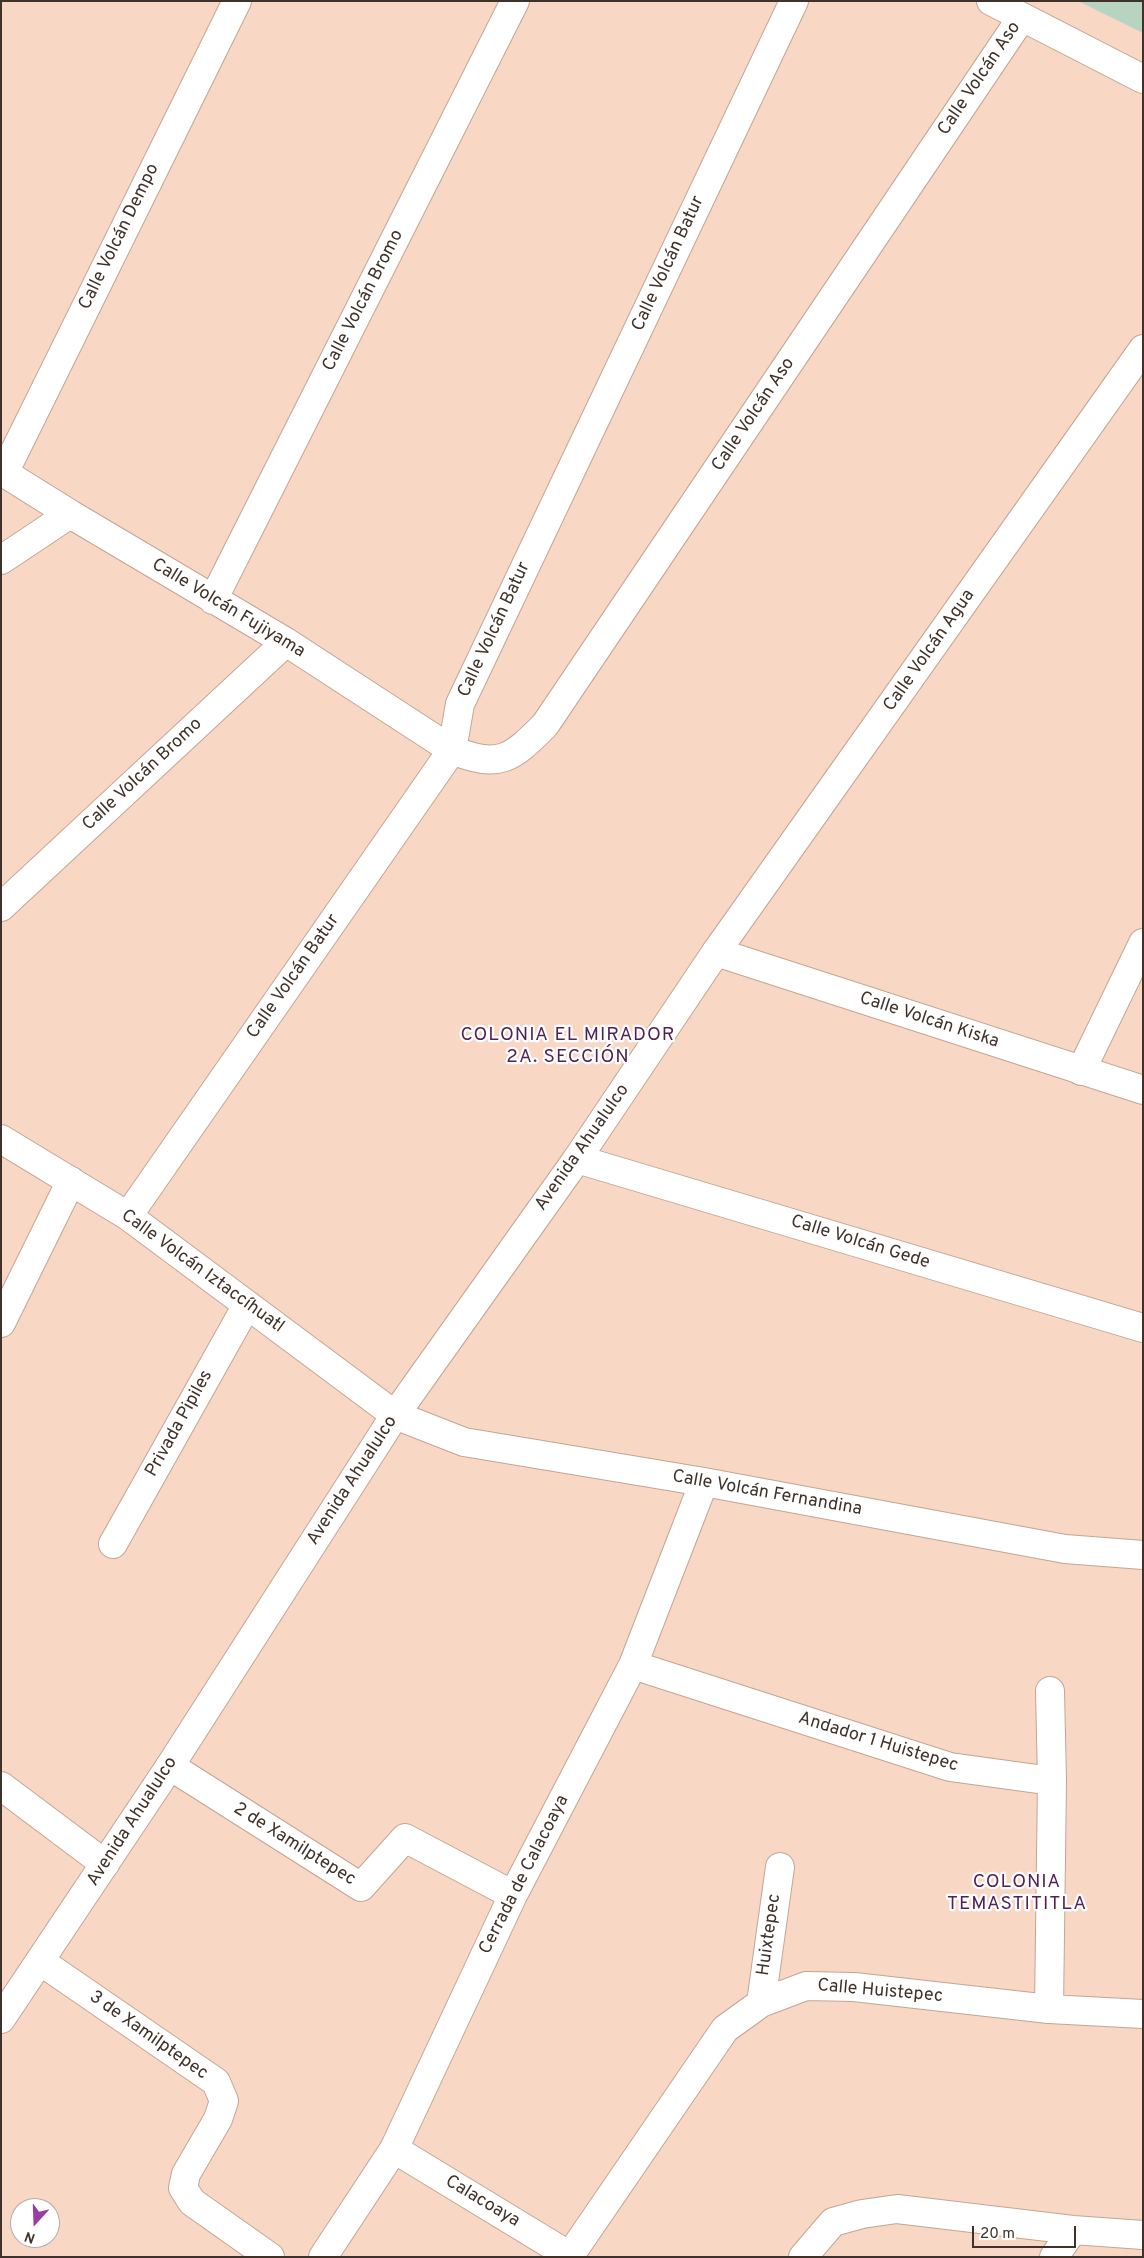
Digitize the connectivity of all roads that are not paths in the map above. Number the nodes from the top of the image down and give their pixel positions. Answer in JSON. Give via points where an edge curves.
{"nodes":[{"id":1,"x":237,"y":1,"type":"edge"},
{"id":2,"x":514,"y":1,"type":"edge"},
{"id":3,"x":794,"y":1,"type":"edge"},
{"id":4,"x":992,"y":1,"type":"edge"},
{"id":5,"x":1022,"y":17,"type":"junction"},
{"id":6,"x":1143,"y":79,"type":"edge"},
{"id":7,"x":1143,"y":349,"type":"edge"},
{"id":8,"x":3,"y":472,"type":"edge"},
{"id":9,"x":70,"y":514,"type":"junction"},
{"id":10,"x":1,"y":560,"type":"edge"},
{"id":11,"x":213,"y":600,"type":"junction"},
{"id":12,"x":286,"y":642,"type":"junction"},
{"id":13,"x":452,"y":750,"type":"junction"},
{"id":14,"x":1,"y":907,"type":"edge"},
{"id":15,"x":1143,"y":943,"type":"edge"},
{"id":16,"x":716,"y":952,"type":"junction"},
{"id":17,"x":1081,"y":1071,"type":"junction"},
{"id":18,"x":1143,"y":1090,"type":"edge"},
{"id":19,"x":1,"y":1139,"type":"edge"},
{"id":20,"x":577,"y":1159,"type":"junction"},
{"id":21,"x":71,"y":1181,"type":"junction"},
{"id":22,"x":128,"y":1216,"type":"junction"},
{"id":23,"x":246,"y":1305,"type":"junction"},
{"id":24,"x":1,"y":1323,"type":"edge"},
{"id":25,"x":1143,"y":1328,"type":"edge"},
{"id":26,"x":395,"y":1415,"type":"junction"},
{"id":27,"x":704,"y":1482,"type":"junction"},
{"id":28,"x":113,"y":1544,"type":"dead end"},
{"id":29,"x":1143,"y":1555,"type":"edge"},
{"id":30,"x":633,"y":1665,"type":"junction"},
{"id":31,"x":1050,"y":1691,"type":"dead end"},
{"id":32,"x":170,"y":1766,"type":"junction"},
{"id":33,"x":1052,"y":1781,"type":"junction"},
{"id":34,"x":1,"y":1786,"type":"edge"},
{"id":35,"x":105,"y":1864,"type":"junction"},
{"id":36,"x":780,"y":1866,"type":"dead end"},
{"id":37,"x":513,"y":1895,"type":"junction"},
{"id":38,"x":40,"y":1961,"type":"junction"},
{"id":39,"x":761,"y":2003,"type":"junction"},
{"id":40,"x":1049,"y":2009,"type":"junction"},
{"id":41,"x":1143,"y":2014,"type":"edge"},
{"id":42,"x":1,"y":2019,"type":"edge"},
{"id":43,"x":394,"y":2149,"type":"junction"},
{"id":44,"x":1073,"y":2230,"type":"junction"},
{"id":45,"x":1143,"y":2235,"type":"edge"},
{"id":46,"x":569,"y":2256,"type":"edge"},
{"id":47,"x":270,"y":2257,"type":"edge"},
{"id":48,"x":323,"y":2257,"type":"edge"},
{"id":49,"x":803,"y":2257,"type":"edge"},
{"id":50,"x":1054,"y":2257,"type":"edge"},
{"id":51,"x":1070,"y":2257,"type":"edge"}],
"edges":[{"from":1,"to":8,"type":"street","name":"Calle Volcán Dempo"},
{"from":2,"to":11,"type":"street","name":"Calle Volcán Bromo"},
{"from":3,"to":13,"type":"street","name":"Calle Volcán Batur","via":[[460,704]]},
{"from":4,"to":5,"type":"street"},
{"from":5,"to":6,"type":"street"},
{"from":5,"to":13,"type":"street","name":"Calle Volcán Aso","via":[[545,725],[519,750],[500,759],[477,760]]},
{"from":7,"to":16,"type":"street","name":"Calle Volcán Agua"},
{"from":8,"to":9,"type":"street","name":"Calle Volcán Fujiyama"},
{"from":9,"to":10,"type":"street"},
{"from":9,"to":11,"type":"street","name":"Calle Volcán Fujiyama"},
{"from":11,"to":12,"type":"street","name":"Calle Volcán Fujiyama"},
{"from":12,"to":13,"type":"street","name":"Calle Volcán Fujiyama"},
{"from":12,"to":14,"type":"street","name":"Calle Volcán Bromo"},
{"from":13,"to":22,"type":"street","name":"Calle Volcán Batur"},
{"from":15,"to":17,"type":"street"},
{"from":16,"to":17,"type":"street","name":"Calle Volcán Kiska"},
{"from":16,"to":20,"type":"street","name":"Avenida Ahualulco"},
{"from":17,"to":18,"type":"street","name":"Calle Volcán Kiska"},
{"from":19,"to":21,"type":"street","name":"Calle Volcán Iztaccíhuatl"},
{"from":20,"to":25,"type":"street","name":"Calle Volcán Gede"},
{"from":20,"to":26,"type":"street","name":"Avenida Ahualulco"},
{"from":21,"to":22,"type":"street","name":"Calle Volcán Iztaccíhuatl"},
{"from":21,"to":24,"type":"street"},
{"from":22,"to":23,"type":"street","name":"Calle Volcán Iztaccíhuatl"},
{"from":23,"to":26,"type":"street","name":"Calle Volcán Iztaccíhuatl"},
{"from":23,"to":28,"type":"street","name":"Privada Pipiles"},
{"from":26,"to":27,"type":"street","name":"Calle Volcán Fernandina","via":[[464,1442]]},
{"from":26,"to":32,"type":"street","name":"Avenida Ahualulco"},
{"from":27,"to":29,"type":"street","name":"Calle Volcán Fernandina","via":[[1065,1549]]},
{"from":27,"to":30,"type":"street","name":"Cerrada de Calacoaya"},
{"from":30,"to":33,"type":"street","name":"Andador 1 Huistepec","via":[[950,1767]]},
{"from":30,"to":37,"type":"street","name":"Cerrada de Calacoaya"},
{"from":31,"to":33,"type":"street"},
{"from":32,"to":35,"type":"street","name":"Avenida Ahualulco"},
{"from":32,"to":37,"type":"street","name":"2 de Xamilptepec","via":[[361,1887],[405,1838]]},
{"from":33,"to":40,"type":"street"},
{"from":34,"to":35,"type":"street"},
{"from":35,"to":38,"type":"street","name":"Avenida Ahualulco"},
{"from":36,"to":39,"type":"street","name":"Huixtepec"},
{"from":37,"to":43,"type":"street","name":"Cerrada de Calacoaya"},
{"from":38,"to":42,"type":"street","name":"Avenida Ahualulco"},
{"from":38,"to":47,"type":"street","name":"3 de Xamilptepec","via":[[216,2082],[224,2101],[218,2119],[186,2174],[183,2188],[192,2202]]},
{"from":39,"to":40,"type":"street","name":"Calle Huistepec","via":[[806,1986],[854,1987]]},
{"from":39,"to":46,"type":"street","name":"Calle Huistepec","via":[[725,2029]]},
{"from":40,"to":41,"type":"street","name":"Calle Huistepec"},
{"from":43,"to":46,"type":"street","name":"Calacoaya"},
{"from":43,"to":48,"type":"street","name":"Cerrada de Calacoaya"},
{"from":44,"to":45,"type":"street"},
{"from":44,"to":49,"type":"street","via":[[897,2208],[833,2222]]},
{"from":44,"to":50,"type":"street"},
{"from":44,"to":51,"type":"street"}]}
